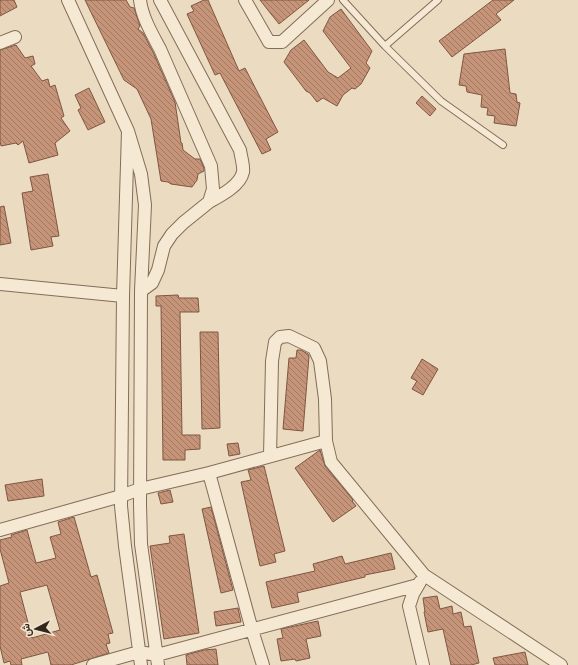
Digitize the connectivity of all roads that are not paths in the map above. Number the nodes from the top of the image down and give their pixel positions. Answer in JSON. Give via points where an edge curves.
{"nodes":[{"id":1,"x":68,"y":0,"type":"edge"},
{"id":2,"x":140,"y":0,"type":"edge"},
{"id":3,"x":160,"y":0,"type":"edge"},
{"id":4,"x":245,"y":0,"type":"edge"},
{"id":5,"x":328,"y":0,"type":"edge"},
{"id":6,"x":343,"y":0,"type":"edge"},
{"id":7,"x":438,"y":0,"type":"edge"},
{"id":8,"x":15,"y":37,"type":"dead end"},
{"id":9,"x":0,"y":44,"type":"edge"},
{"id":10,"x":385,"y":46,"type":"junction"},
{"id":11,"x":128,"y":131,"type":"junction"},
{"id":12,"x":503,"y":145,"type":"dead end"},
{"id":13,"x":209,"y":202,"type":"junction"},
{"id":14,"x":0,"y":284,"type":"edge"},
{"id":15,"x":141,"y":291,"type":"junction"},
{"id":16,"x":123,"y":296,"type":"junction"},
{"id":17,"x":326,"y":441,"type":"junction"},
{"id":18,"x":270,"y":456,"type":"junction"},
{"id":19,"x":209,"y":473,"type":"junction"},
{"id":20,"x":140,"y":489,"type":"junction"},
{"id":21,"x":121,"y":496,"type":"junction"},
{"id":22,"x":0,"y":530,"type":"edge"},
{"id":23,"x":421,"y":580,"type":"junction"},
{"id":24,"x":252,"y":630,"type":"junction"},
{"id":25,"x":539,"y":650,"type":"junction"},
{"id":26,"x":138,"y":652,"type":"junction"},
{"id":27,"x":157,"y":660,"type":"edge"},
{"id":28,"x":93,"y":665,"type":"edge"},
{"id":29,"x":141,"y":665,"type":"edge"},
{"id":30,"x":263,"y":665,"type":"edge"},
{"id":31,"x":422,"y":665,"type":"edge"},
{"id":32,"x":543,"y":665,"type":"edge"},
{"id":33,"x":561,"y":665,"type":"edge"}],
"edges":[{"from":1,"to":11,"type":"street"},
{"from":2,"to":13,"type":"street","via":[[142,11],[211,166],[213,189]]},
{"from":3,"to":13,"type":"street","via":[[240,150],[244,171],[240,180],[227,192]]},
{"from":4,"to":5,"type":"street","via":[[269,42],[282,42]]},
{"from":6,"to":10,"type":"lane"},
{"from":7,"to":10,"type":"lane"},
{"from":8,"to":9,"type":"street"},
{"from":10,"to":12,"type":"lane","via":[[441,101]]},
{"from":11,"to":15,"type":"street","via":[[141,174],[145,205]]},
{"from":11,"to":16,"type":"street"},
{"from":13,"to":15,"type":"street","via":[[172,234],[164,246],[152,283]]},
{"from":14,"to":16,"type":"street"},
{"from":15,"to":20,"type":"street"},
{"from":16,"to":21,"type":"street"},
{"from":17,"to":18,"type":"street"},
{"from":17,"to":18,"type":"street","via":[[325,399],[320,362],[314,348],[289,336],[280,337],[275,342],[272,361]]},
{"from":17,"to":23,"type":"street","via":[[331,462]]},
{"from":18,"to":19,"type":"street"},
{"from":19,"to":20,"type":"street"},
{"from":19,"to":24,"type":"street"},
{"from":20,"to":21,"type":"street"},
{"from":20,"to":27,"type":"street","via":[[141,544]]},
{"from":21,"to":22,"type":"street"},
{"from":21,"to":26,"type":"street"},
{"from":23,"to":24,"type":"street"},
{"from":23,"to":25,"type":"street"},
{"from":23,"to":31,"type":"street","via":[[412,594],[409,606]]},
{"from":24,"to":27,"type":"street"},
{"from":24,"to":30,"type":"street"},
{"from":25,"to":32,"type":"street"},
{"from":25,"to":33,"type":"street"},
{"from":26,"to":27,"type":"street"},
{"from":26,"to":28,"type":"street"},
{"from":26,"to":29,"type":"street"}]}
